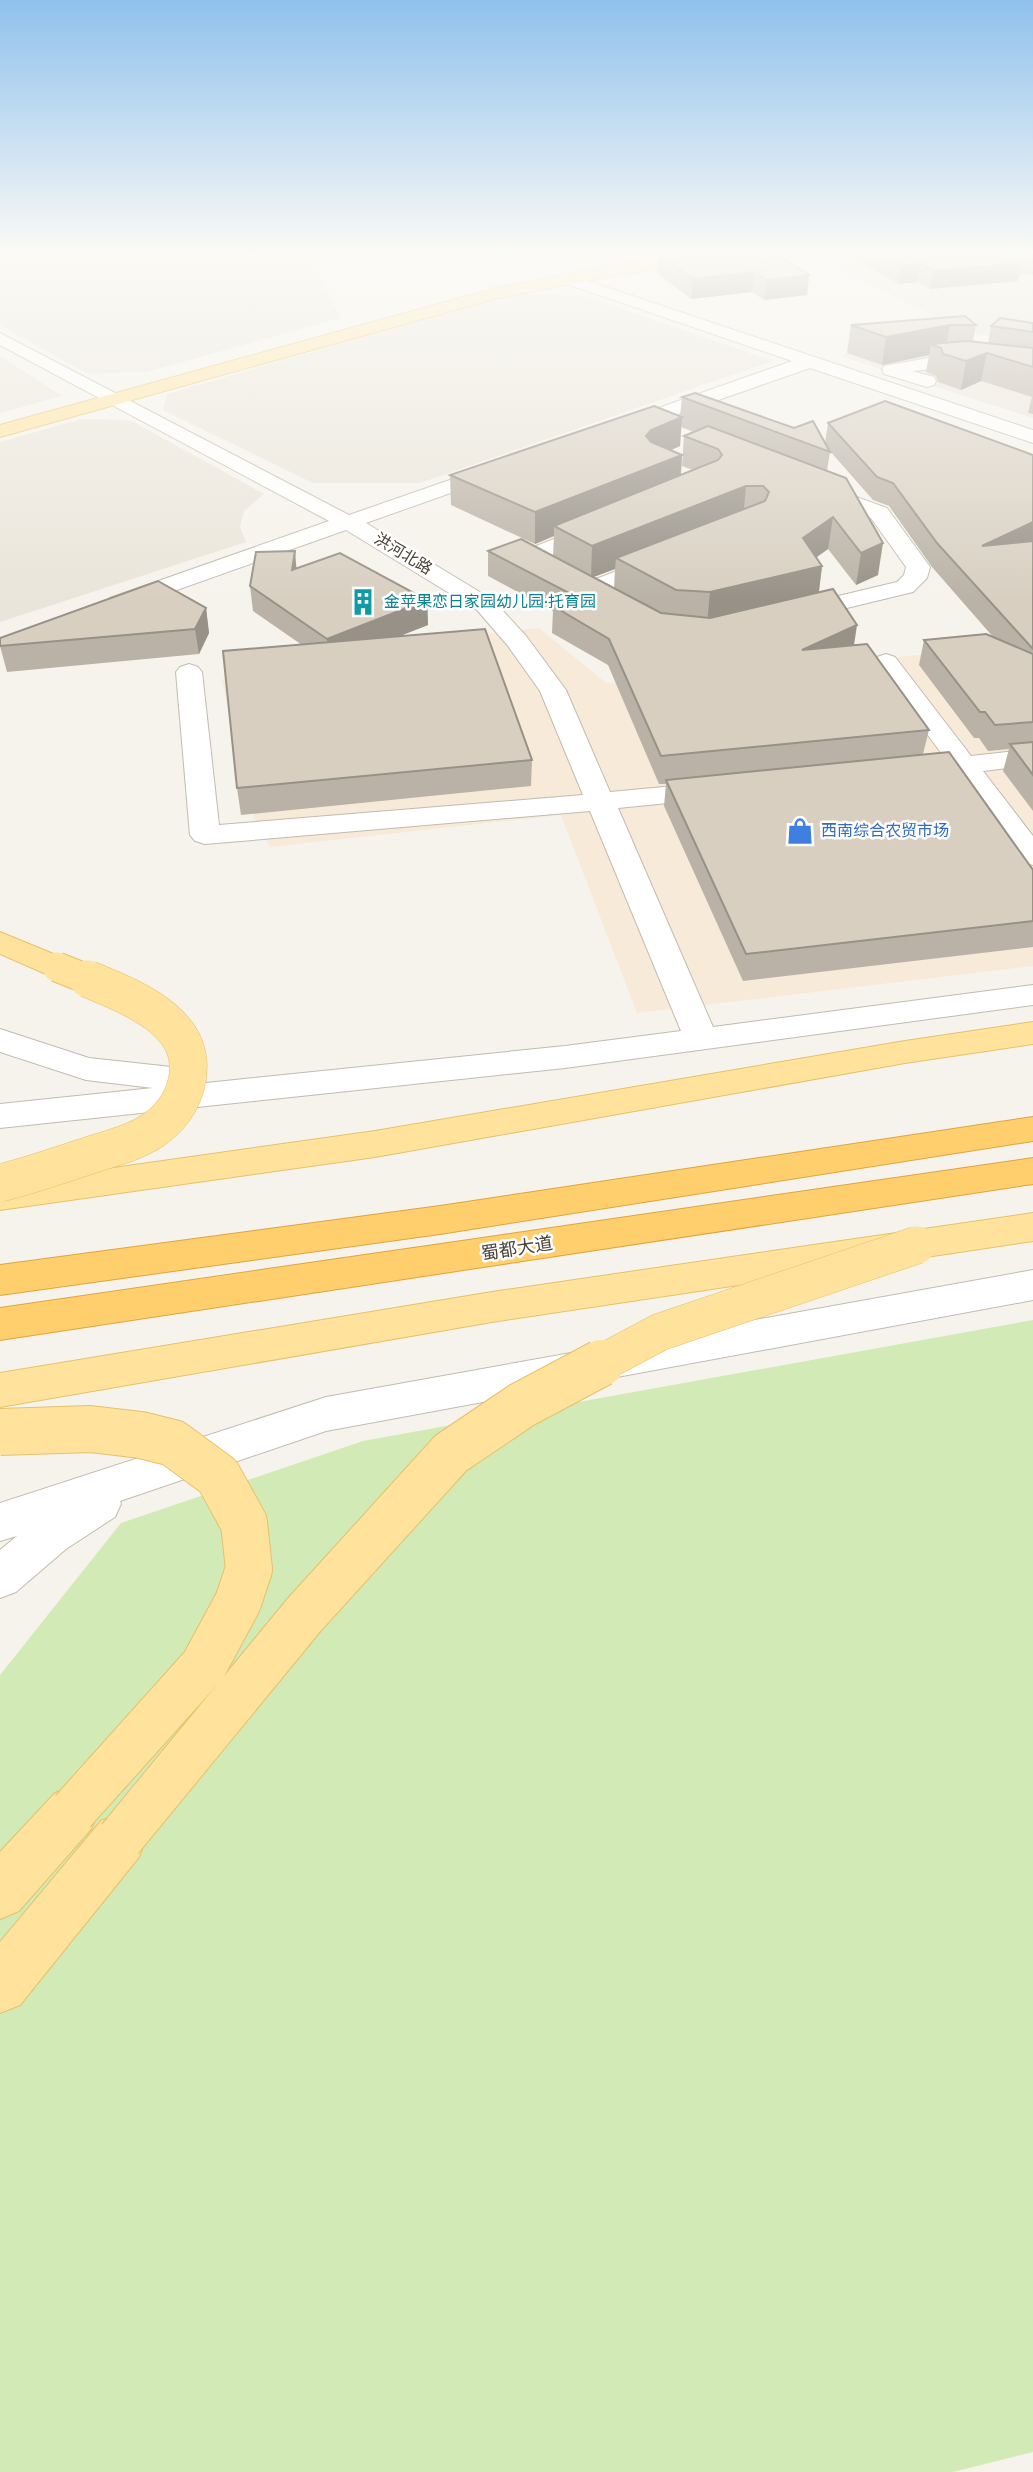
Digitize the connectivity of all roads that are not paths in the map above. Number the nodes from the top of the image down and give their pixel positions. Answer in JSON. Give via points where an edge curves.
{"nodes":[{"id":1,"x":60,"y":370,"type":"edge"},
{"id":2,"x":195,"y":370,"type":"edge"},
{"id":3,"x":204,"y":370,"type":"edge"},
{"id":4,"x":784,"y":370,"type":"edge"},
{"id":5,"x":845,"y":370,"type":"edge"},
{"id":6,"x":892,"y":370,"type":"edge"},
{"id":7,"x":107,"y":396,"type":"junction"},
{"id":8,"x":988,"y":402,"type":"dead end"},
{"id":9,"x":962,"y":403,"type":"junction"},
{"id":10,"x":0,"y":421,"type":"edge"},
{"id":11,"x":640,"y":421,"type":"junction"},
{"id":12,"x":0,"y":431,"type":"edge"},
{"id":13,"x":672,"y":433,"type":"edge"},
{"id":14,"x":602,"y":434,"type":"edge"},
{"id":15,"x":1033,"y":437,"type":"edge"},
{"id":16,"x":525,"y":461,"type":"edge"},
{"id":17,"x":792,"y":480,"type":"edge"},
{"id":18,"x":618,"y":521,"type":"edge"},
{"id":19,"x":347,"y":523,"type":"junction"},
{"id":20,"x":689,"y":550,"type":"edge"},
{"id":21,"x":103,"y":608,"type":"edge"},
{"id":22,"x":773,"y":619,"type":"edge"},
{"id":23,"x":886,"y":662,"type":"dead end"},
{"id":24,"x":188,"y":672,"type":"dead end"},
{"id":25,"x":1033,"y":757,"type":"edge"},
{"id":26,"x":966,"y":765,"type":"junction"},
{"id":27,"x":885,"y":773,"type":"edge"},
{"id":28,"x":751,"y":786,"type":"edge"},
{"id":29,"x":603,"y":801,"type":"junction"},
{"id":30,"x":1033,"y":856,"type":"edge"},
{"id":31,"x":0,"y":942,"type":"edge"},
{"id":32,"x":1033,"y":995,"type":"edge"},
{"id":33,"x":1033,"y":1033,"type":"edge"},
{"id":34,"x":701,"y":1039,"type":"junction"},
{"id":35,"x":0,"y":1040,"type":"edge"},
{"id":36,"x":261,"y":1089,"type":"junction"},
{"id":37,"x":0,"y":1116,"type":"edge"},
{"id":38,"x":1033,"y":1129,"type":"edge"},
{"id":39,"x":1033,"y":1171,"type":"edge"},
{"id":40,"x":0,"y":1183,"type":"edge"},
{"id":41,"x":0,"y":1197,"type":"edge"},
{"id":42,"x":1033,"y":1227,"type":"edge"},
{"id":43,"x":916,"y":1245,"type":"junction"},
{"id":44,"x":0,"y":1280,"type":"edge"},
{"id":45,"x":1033,"y":1285,"type":"edge"},
{"id":46,"x":0,"y":1324,"type":"edge"},
{"id":47,"x":0,"y":1390,"type":"edge"},
{"id":48,"x":0,"y":1433,"type":"edge"},
{"id":49,"x":151,"y":1472,"type":"junction"},
{"id":50,"x":0,"y":1522,"type":"edge"},
{"id":51,"x":0,"y":1578,"type":"edge"},
{"id":52,"x":0,"y":1892,"type":"edge"},
{"id":53,"x":0,"y":1985,"type":"edge"}],
"edges":[{"from":1,"to":7,"type":"street","name":"洪河北路"},
{"from":2,"to":7,"type":"main road"},
{"from":3,"to":7,"type":"main road"},
{"from":4,"to":11,"type":"street"},
{"from":5,"to":9,"type":"street"},
{"from":6,"to":9,"type":"street"},
{"from":7,"to":10,"type":"main road"},
{"from":7,"to":12,"type":"main road"},
{"from":7,"to":19,"type":"street","name":"洪河北路"},
{"from":8,"to":9,"type":"street"},
{"from":9,"to":15,"type":"street"},
{"from":11,"to":13,"type":"street"},
{"from":11,"to":14,"type":"street"},
{"from":16,"to":19,"type":"street"},
{"from":17,"to":22,"type":"street","via":[[879,513],[918,567],[905,587]]},
{"from":18,"to":20,"type":"street","via":[[529,557],[598,596]]},
{"from":19,"to":21,"type":"street"},
{"from":19,"to":29,"type":"street","name":"洪河北路","via":[[485,605],[553,690]]},
{"from":23,"to":26,"type":"street"},
{"from":24,"to":29,"type":"street","via":[[205,835]]},
{"from":25,"to":26,"type":"street"},
{"from":26,"to":27,"type":"street"},
{"from":26,"to":30,"type":"street"},
{"from":28,"to":29,"type":"street"},
{"from":29,"to":34,"type":"street","name":"洪河北路"},
{"from":31,"to":40,"type":"main road","bridge":true,"via":[[152,1009],[174,1027],[190,1057],[188,1085],[170,1117],[138,1139]]},
{"from":32,"to":34,"type":"street"},
{"from":33,"to":41,"type":"main road","via":[[375,1144]]},
{"from":34,"to":36,"type":"street"},
{"from":35,"to":36,"type":"street","via":[[86,1069]]},
{"from":36,"to":37,"type":"street"},
{"from":38,"to":44,"type":"highway","via":[[440,1220]]},
{"from":39,"to":46,"type":"highway","name":"蜀都大道"},
{"from":42,"to":43,"type":"main road"},
{"from":43,"to":47,"type":"main road","bridge":true,"via":[[492,1307]]},
{"from":43,"to":53,"type":"main road","bridge":true,"via":[[660,1332],[522,1405],[452,1452],[304,1615]]},
{"from":45,"to":49,"type":"street","via":[[326,1414]]},
{"from":48,"to":52,"type":"main road","bridge":true,"via":[[90,1429],[173,1443],[218,1476],[244,1523],[249,1569],[238,1602],[204,1665]]},
{"from":49,"to":50,"type":"street"},
{"from":49,"to":51,"type":"street","via":[[50,1535]]}]}
